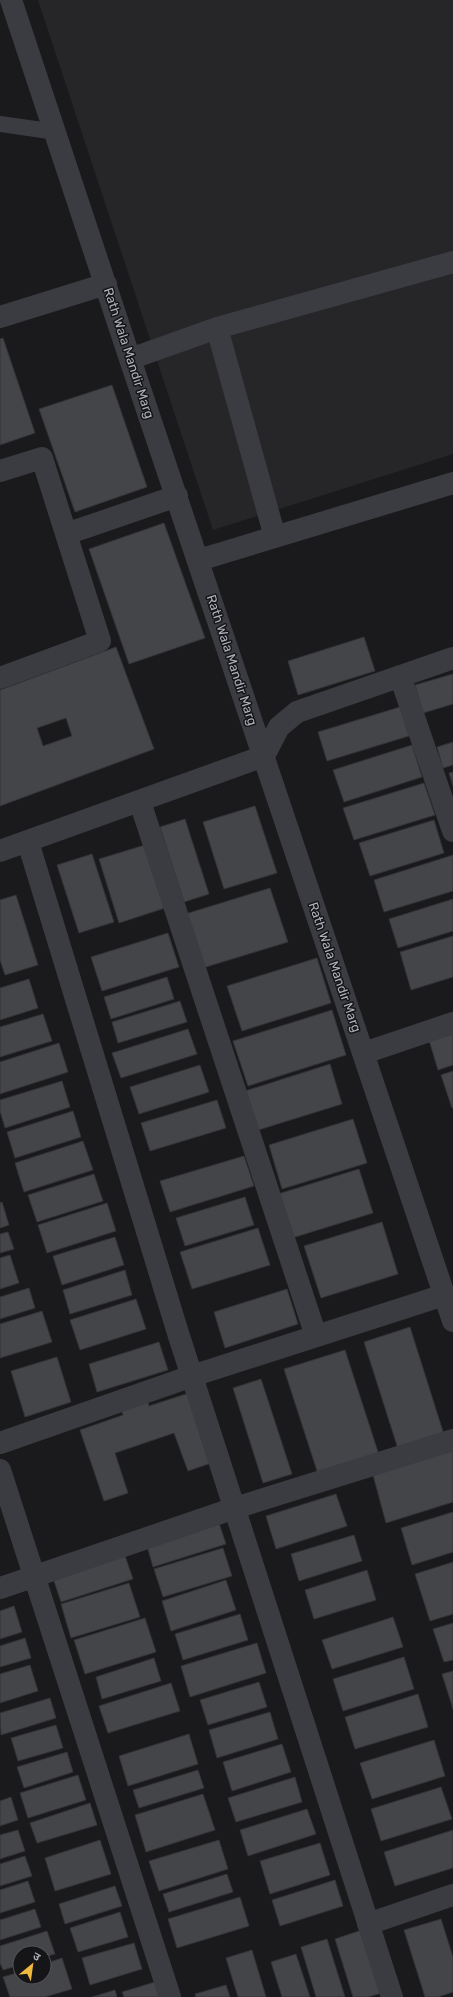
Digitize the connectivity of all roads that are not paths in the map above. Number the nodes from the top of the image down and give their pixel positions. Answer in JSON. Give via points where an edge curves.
{"nodes":[{"id":1,"x":11,"y":0,"type":"edge"},
{"id":2,"x":0,"y":124,"type":"edge"},
{"id":3,"x":56,"y":132,"type":"junction"},
{"id":4,"x":453,"y":262,"type":"edge"},
{"id":5,"x":106,"y":284,"type":"junction"},
{"id":6,"x":0,"y":318,"type":"edge"},
{"id":7,"x":217,"y":328,"type":"junction"},
{"id":8,"x":130,"y":359,"type":"junction"},
{"id":9,"x":0,"y":471,"type":"edge"},
{"id":10,"x":453,"y":483,"type":"edge"},
{"id":11,"x":176,"y":496,"type":"junction"},
{"id":12,"x":66,"y":534,"type":"junction"},
{"id":13,"x":275,"y":537,"type":"junction"},
{"id":14,"x":199,"y":560,"type":"junction"},
{"id":15,"x":453,"y":658,"type":"edge"},
{"id":16,"x":400,"y":676,"type":"junction"},
{"id":17,"x":0,"y":678,"type":"edge"},
{"id":18,"x":264,"y":756,"type":"junction"},
{"id":19,"x":140,"y":802,"type":"junction"},
{"id":20,"x":453,"y":831,"type":"edge"},
{"id":21,"x":28,"y":842,"type":"junction"},
{"id":22,"x":0,"y":851,"type":"edge"},
{"id":23,"x":453,"y":1023,"type":"edge"},
{"id":24,"x":364,"y":1053,"type":"junction"},
{"id":25,"x":444,"y":1295,"type":"junction"},
{"id":26,"x":453,"y":1320,"type":"edge"},
{"id":27,"x":316,"y":1336,"type":"junction"},
{"id":28,"x":192,"y":1376,"type":"junction"},
{"id":29,"x":453,"y":1440,"type":"edge"},
{"id":30,"x":0,"y":1443,"type":"edge"},
{"id":31,"x":0,"y":1470,"type":"edge"},
{"id":32,"x":235,"y":1508,"type":"junction"},
{"id":33,"x":35,"y":1577,"type":"junction"},
{"id":34,"x":0,"y":1588,"type":"edge"},
{"id":35,"x":453,"y":1895,"type":"edge"},
{"id":36,"x":368,"y":1924,"type":"junction"},
{"id":37,"x":170,"y":1997,"type":"edge"},
{"id":38,"x":392,"y":1997,"type":"edge"}],
"edges":[{"from":1,"to":3,"type":"street","name":"Rath Wala Mandir Marg"},
{"from":2,"to":3,"type":"lane"},
{"from":3,"to":5,"type":"street","name":"Rath Wala Mandir Marg"},
{"from":4,"to":7,"type":"street"},
{"from":5,"to":6,"type":"street"},
{"from":5,"to":8,"type":"street","name":"Rath Wala Mandir Marg"},
{"from":7,"to":8,"type":"street"},
{"from":7,"to":13,"type":"street"},
{"from":8,"to":11,"type":"street","name":"Rath Wala Mandir Marg"},
{"from":9,"to":12,"type":"street","via":[[42,458]]},
{"from":10,"to":13,"type":"street"},
{"from":11,"to":12,"type":"street"},
{"from":11,"to":14,"type":"street","name":"Rath Wala Mandir Marg"},
{"from":12,"to":17,"type":"street","via":[[100,641]]},
{"from":13,"to":14,"type":"street"},
{"from":14,"to":18,"type":"street","name":"Rath Wala Mandir Marg"},
{"from":15,"to":16,"type":"street"},
{"from":16,"to":18,"type":"street","via":[[297,712],[278,727]]},
{"from":16,"to":20,"type":"street"},
{"from":18,"to":19,"type":"street"},
{"from":18,"to":24,"type":"street","name":"Rath Wala Mandir Marg"},
{"from":19,"to":21,"type":"street"},
{"from":19,"to":27,"type":"street"},
{"from":21,"to":22,"type":"street"},
{"from":21,"to":28,"type":"street"},
{"from":23,"to":24,"type":"street"},
{"from":24,"to":25,"type":"street","name":"Rath Wala Mandir Marg"},
{"from":25,"to":26,"type":"street","name":"Rath Wala Mandir Marg"},
{"from":25,"to":27,"type":"street"},
{"from":27,"to":28,"type":"street"},
{"from":28,"to":30,"type":"street"},
{"from":28,"to":32,"type":"street"},
{"from":29,"to":32,"type":"street"},
{"from":31,"to":33,"type":"street"},
{"from":32,"to":33,"type":"street"},
{"from":32,"to":36,"type":"street"},
{"from":33,"to":34,"type":"street"},
{"from":33,"to":37,"type":"street"},
{"from":35,"to":36,"type":"street"},
{"from":36,"to":38,"type":"street"}]}
